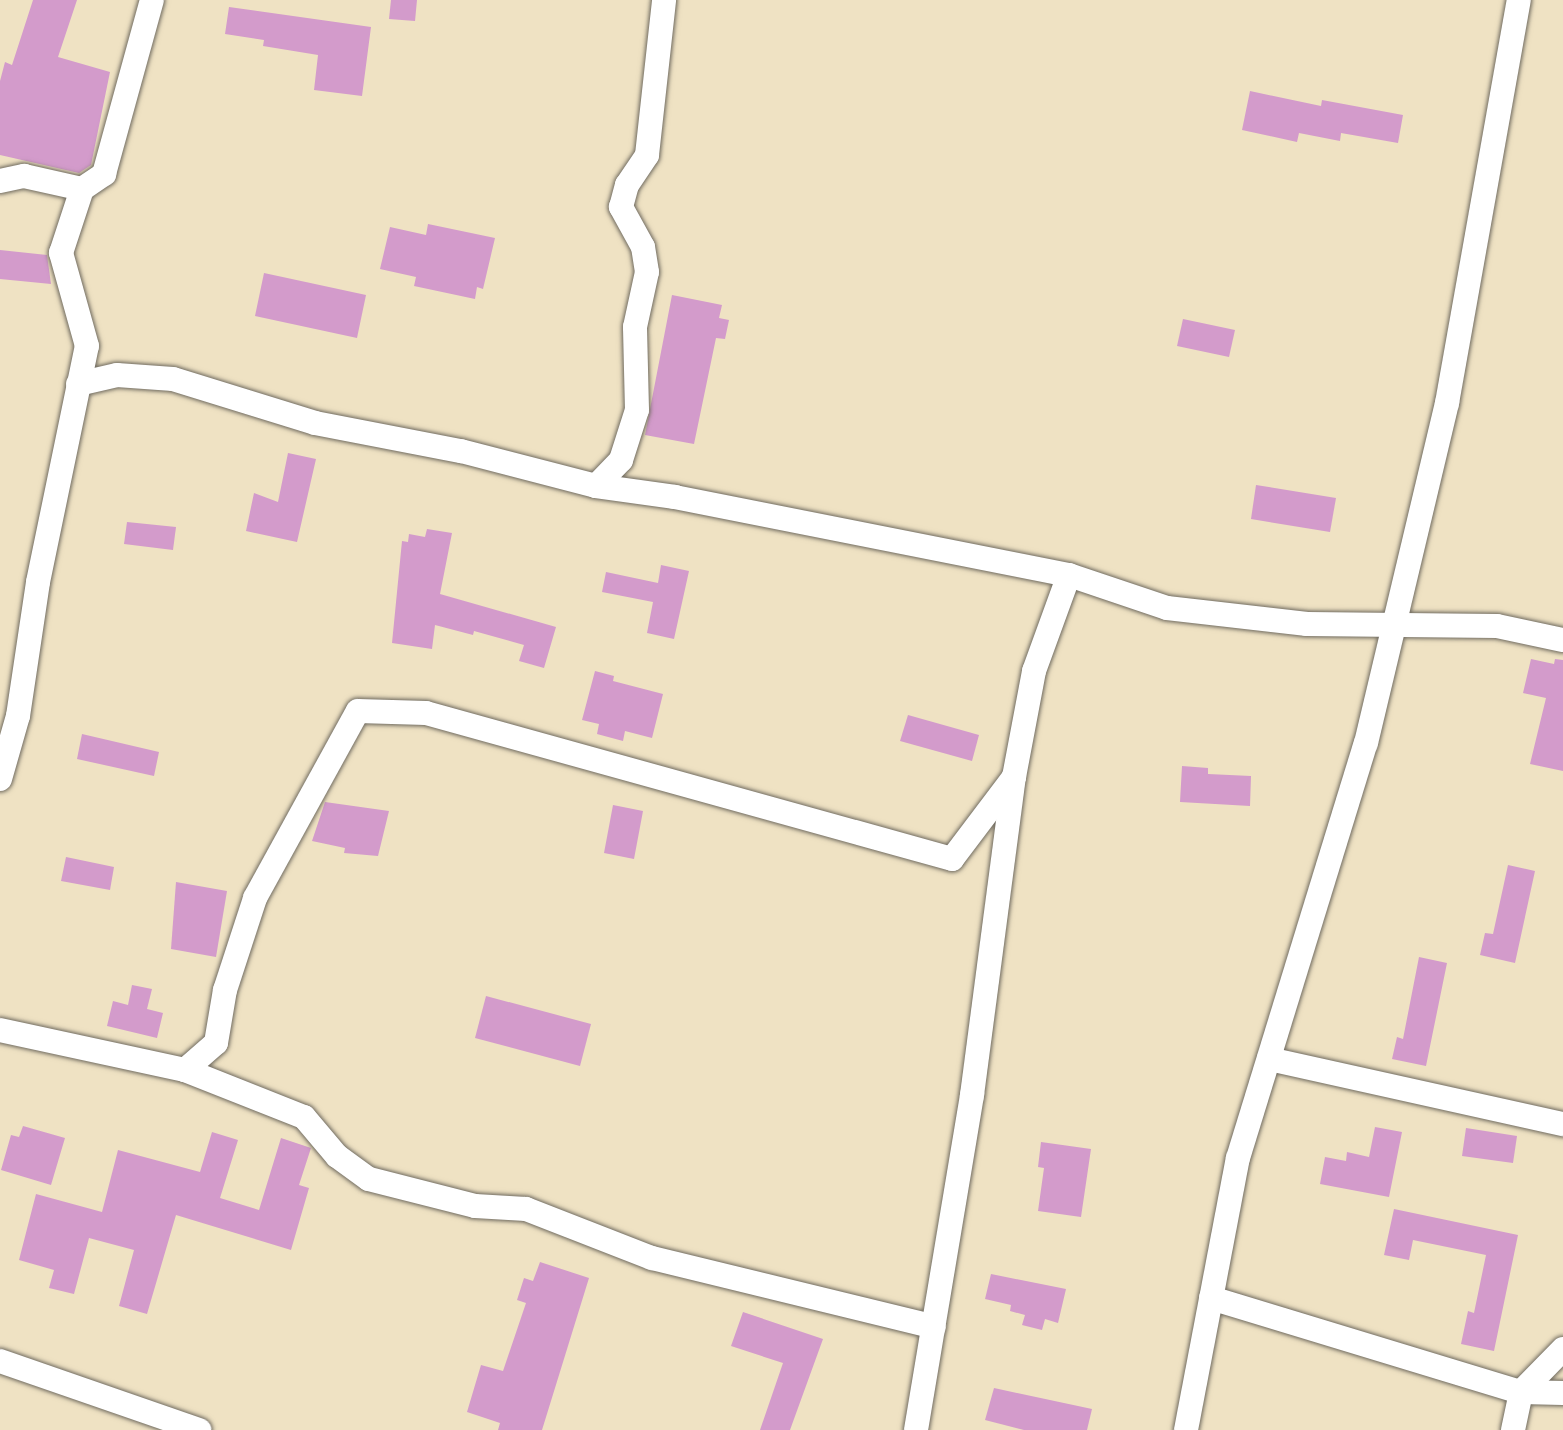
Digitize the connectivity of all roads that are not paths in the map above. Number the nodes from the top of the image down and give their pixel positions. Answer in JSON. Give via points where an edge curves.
{"nodes":[{"id":1,"x":152,"y":0,"type":"edge"},
{"id":2,"x":664,"y":0,"type":"edge"},
{"id":3,"x":1519,"y":0,"type":"edge"},
{"id":4,"x":0,"y":181,"type":"edge"},
{"id":5,"x":82,"y":189,"type":"junction"},
{"id":6,"x":78,"y":384,"type":"junction"},
{"id":7,"x":596,"y":486,"type":"junction"},
{"id":8,"x":1069,"y":575,"type":"junction"},
{"id":9,"x":1395,"y":625,"type":"junction"},
{"id":10,"x":1563,"y":640,"type":"edge"},
{"id":11,"x":1014,"y":777,"type":"junction"},
{"id":12,"x":0,"y":779,"type":"edge"},
{"id":13,"x":0,"y":1030,"type":"edge"},
{"id":14,"x":1269,"y":1059,"type":"junction"},
{"id":15,"x":185,"y":1070,"type":"junction"},
{"id":16,"x":1563,"y":1124,"type":"edge"},
{"id":17,"x":1212,"y":1298,"type":"junction"},
{"id":18,"x":934,"y":1327,"type":"junction"},
{"id":19,"x":1563,"y":1349,"type":"edge"},
{"id":20,"x":0,"y":1361,"type":"edge"},
{"id":21,"x":1521,"y":1392,"type":"junction"},
{"id":22,"x":1563,"y":1393,"type":"edge"},
{"id":23,"x":199,"y":1430,"type":"edge"},
{"id":24,"x":916,"y":1430,"type":"edge"},
{"id":25,"x":1186,"y":1430,"type":"edge"},
{"id":26,"x":1513,"y":1430,"type":"edge"}],
"edges":[{"from":1,"to":5,"type":"street","via":[[104,174]]},
{"from":2,"to":7,"type":"street","via":[[647,155],[626,184],[621,207],[643,247],[647,272],[635,327],[637,410],[621,460]]},
{"from":3,"to":9,"type":"street","via":[[1447,403]]},
{"from":4,"to":5,"type":"street","via":[[24,176]]},
{"from":5,"to":6,"type":"street","via":[[61,253],[87,346]]},
{"from":6,"to":7,"type":"street","via":[[117,375],[173,379],[315,423],[461,451]]},
{"from":6,"to":12,"type":"street","via":[[38,582],[18,716]]},
{"from":7,"to":8,"type":"street","via":[[675,497]]},
{"from":8,"to":9,"type":"street","via":[[1178,610],[1307,624]]},
{"from":8,"to":11,"type":"street","via":[[1034,671]]},
{"from":9,"to":10,"type":"street","via":[[1497,626]]},
{"from":9,"to":14,"type":"street","via":[[1366,743]]},
{"from":11,"to":15,"type":"street","via":[[952,859],[426,713],[358,711],[255,898],[226,990],[216,1043]]},
{"from":11,"to":18,"type":"street","via":[[972,1095]]},
{"from":13,"to":15,"type":"street"},
{"from":14,"to":16,"type":"street"},
{"from":14,"to":17,"type":"street","via":[[1238,1158]]},
{"from":15,"to":18,"type":"street","via":[[304,1117],[337,1156],[369,1179],[474,1206],[526,1209],[652,1258]]},
{"from":17,"to":21,"type":"street"},
{"from":17,"to":25,"type":"street"},
{"from":18,"to":24,"type":"street"},
{"from":19,"to":21,"type":"street"},
{"from":20,"to":23,"type":"street"},
{"from":21,"to":22,"type":"street"},
{"from":21,"to":26,"type":"street"}]}
